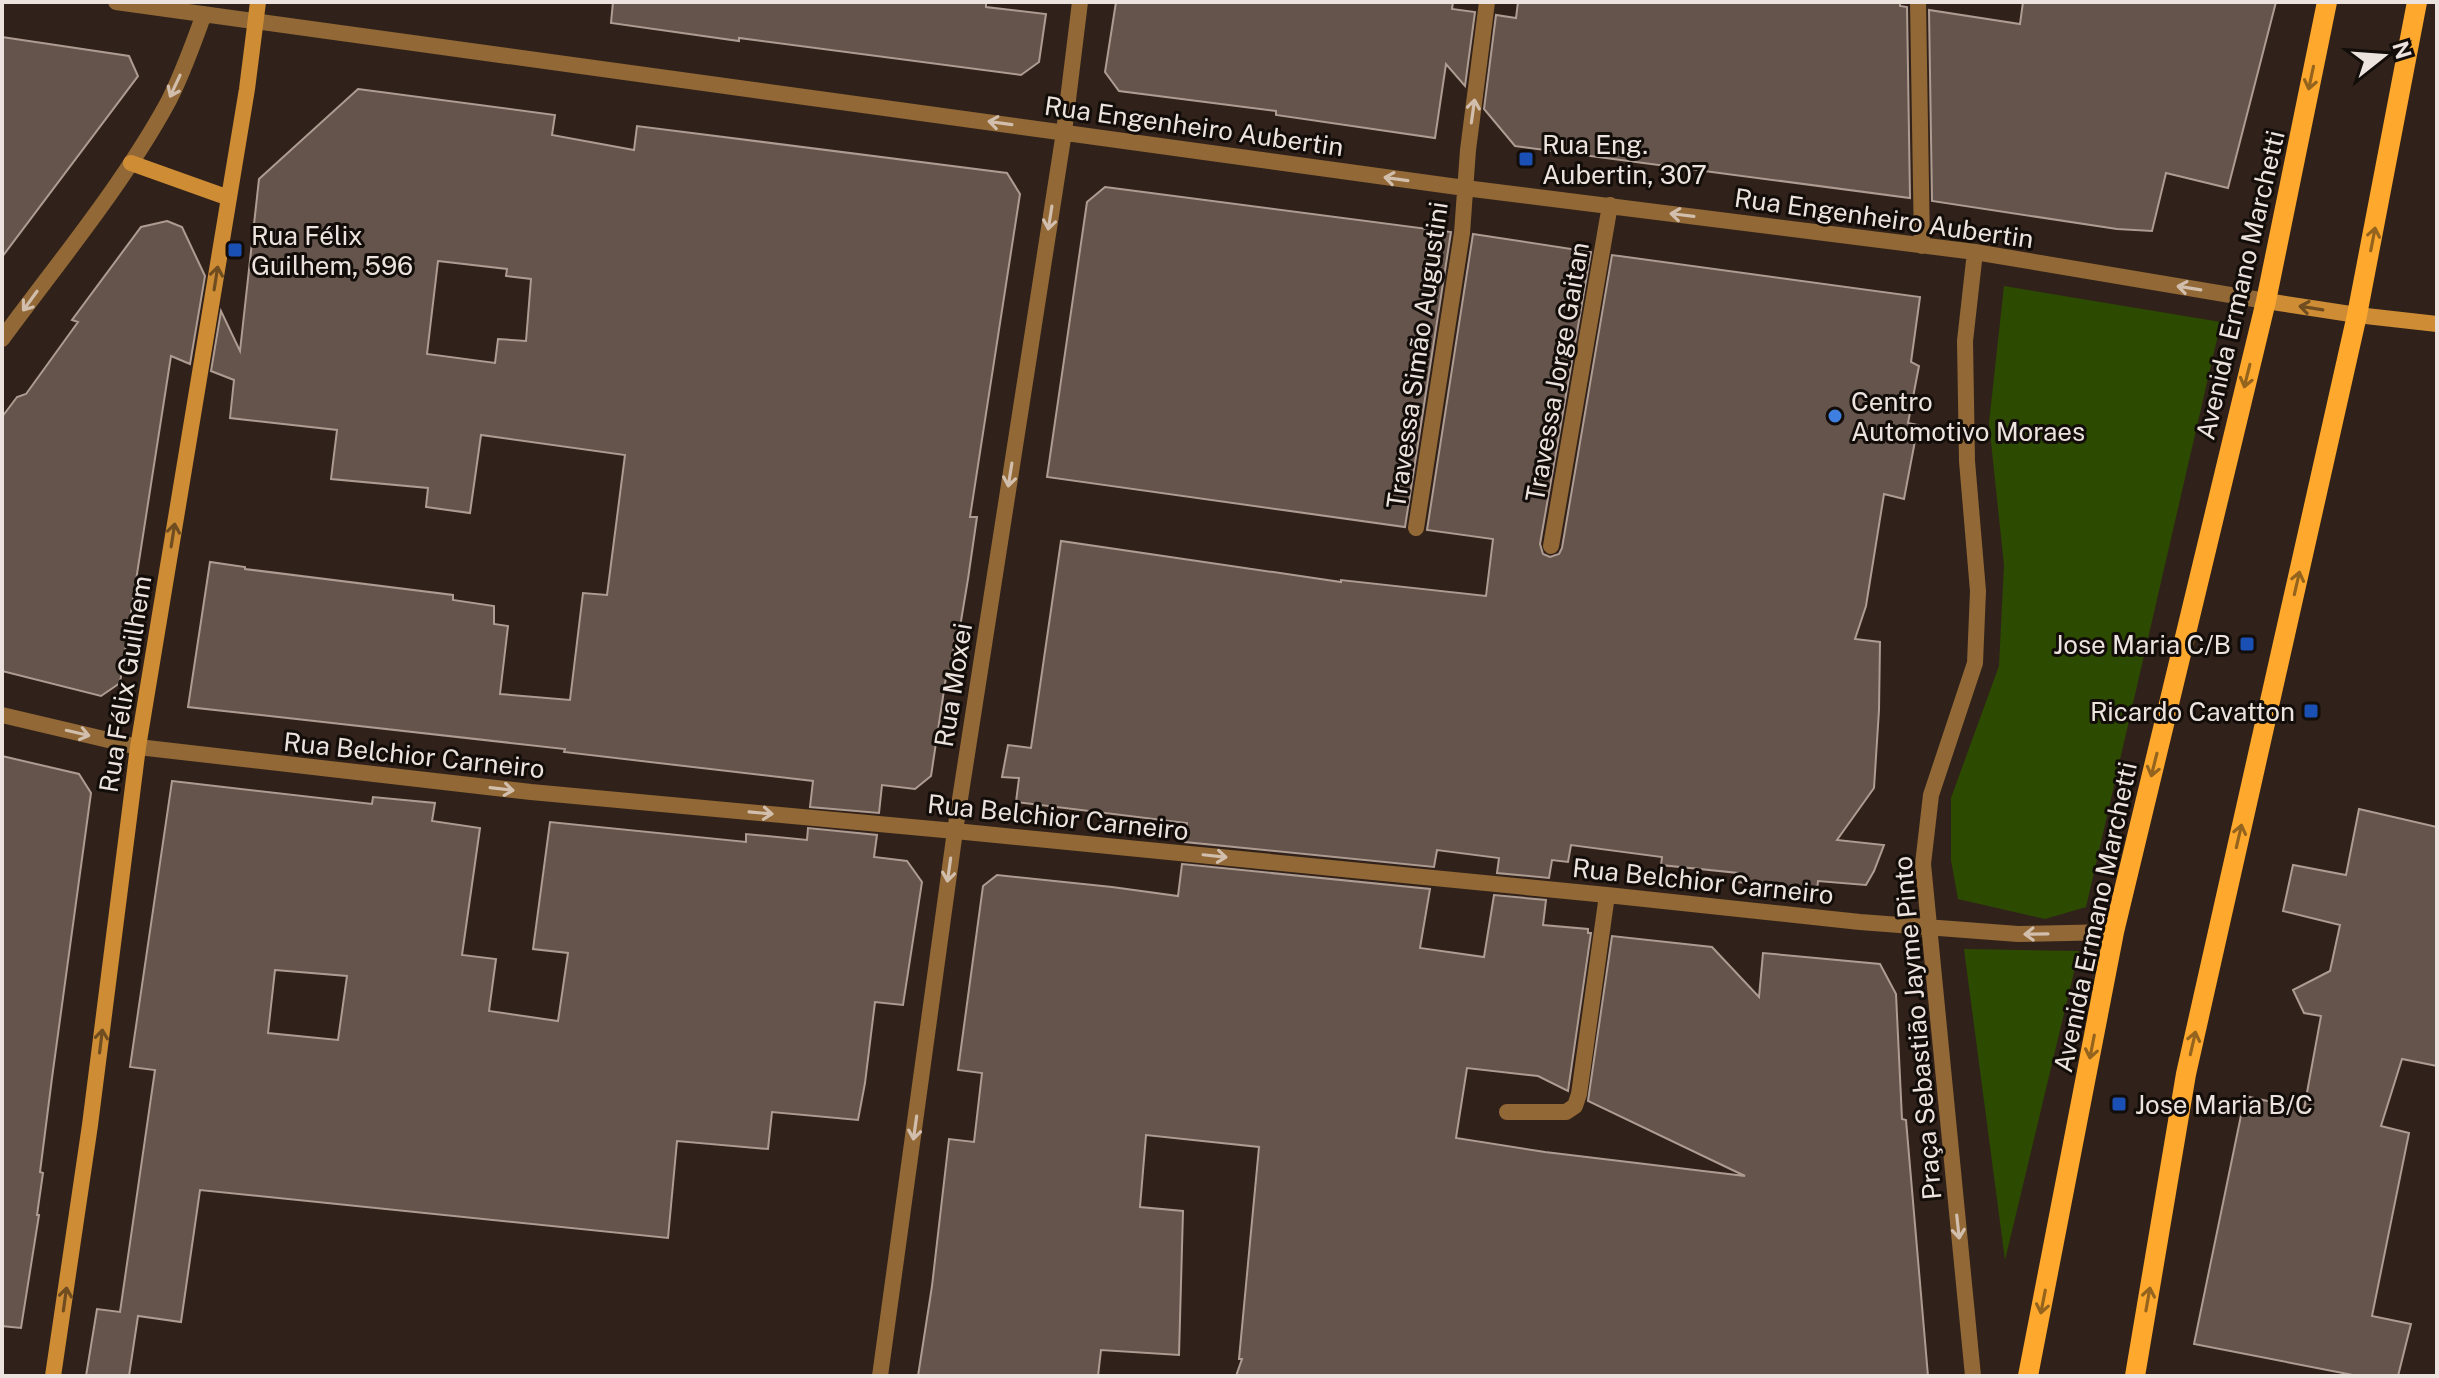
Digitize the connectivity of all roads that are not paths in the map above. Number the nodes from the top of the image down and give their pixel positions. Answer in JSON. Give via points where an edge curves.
{"nodes":[{"id":1,"x":116,"y":2,"type":"edge"},
{"id":2,"x":258,"y":2,"type":"edge"},
{"id":3,"x":1080,"y":2,"type":"edge"},
{"id":4,"x":1487,"y":2,"type":"edge"},
{"id":5,"x":1918,"y":2,"type":"edge"},
{"id":6,"x":2327,"y":2,"type":"edge"},
{"id":7,"x":2417,"y":2,"type":"edge"},
{"id":8,"x":204,"y":14,"type":"junction"},
{"id":9,"x":257,"y":21,"type":"junction"},
{"id":10,"x":1064,"y":132,"type":"junction"},
{"id":11,"x":131,"y":163,"type":"junction"},
{"id":12,"x":1465,"y":188,"type":"junction"},
{"id":13,"x":229,"y":198,"type":"junction"},
{"id":14,"x":1610,"y":205,"type":"junction"},
{"id":15,"x":1922,"y":246,"type":"junction"},
{"id":16,"x":1975,"y":252,"type":"junction"},
{"id":17,"x":2266,"y":301,"type":"junction"},
{"id":18,"x":2357,"y":315,"type":"junction"},
{"id":19,"x":2437,"y":324,"type":"edge"},
{"id":20,"x":2,"y":339,"type":"edge"},
{"id":21,"x":1416,"y":528,"type":"dead end"},
{"id":22,"x":1551,"y":546,"type":"dead end"},
{"id":23,"x":2,"y":715,"type":"edge"},
{"id":24,"x":138,"y":747,"type":"junction"},
{"id":25,"x":955,"y":831,"type":"junction"},
{"id":26,"x":1607,"y":895,"type":"junction"},
{"id":27,"x":1928,"y":927,"type":"junction"},
{"id":28,"x":2114,"y":932,"type":"junction"},
{"id":29,"x":1507,"y":1112,"type":"dead end"},
{"id":30,"x":53,"y":1376,"type":"edge"},
{"id":31,"x":880,"y":1376,"type":"edge"},
{"id":32,"x":1973,"y":1376,"type":"edge"},
{"id":33,"x":2028,"y":1376,"type":"edge"},
{"id":34,"x":2135,"y":1376,"type":"edge"}],
"edges":[{"from":1,"to":8,"type":"street","name":"Rua Engenheiro Aubertin"},
{"from":2,"to":9,"type":"street","name":"Rua Félix Guilhem"},
{"from":3,"to":10,"type":"street","name":"Rua Moxei"},
{"from":12,"to":4,"type":"street","name":"Travessa Simão Augustini","one_way":true},
{"from":5,"to":15,"type":"street"},
{"from":6,"to":17,"type":"main road","name":"Avenida Ermano Marchetti","one_way":true},
{"from":18,"to":7,"type":"main road","one_way":true},
{"from":8,"to":9,"type":"street","name":"Rua Engenheiro Aubertin"},
{"from":8,"to":11,"type":"street","one_way":true,"via":[[167,103]]},
{"from":10,"to":9,"type":"street","name":"Rua Engenheiro Aubertin","one_way":true},
{"from":9,"to":13,"type":"street","name":"Rua Félix Guilhem"},
{"from":12,"to":10,"type":"street","name":"Rua Engenheiro Aubertin","one_way":true},
{"from":10,"to":25,"type":"street","name":"Rua Moxei","one_way":true},
{"from":11,"to":13,"type":"street"},
{"from":11,"to":20,"type":"street","one_way":true},
{"from":12,"to":14,"type":"street","name":"Rua Engenheiro Aubertin"},
{"from":12,"to":21,"type":"street","name":"Travessa Simão Augustini"},
{"from":24,"to":13,"type":"street","name":"Rua Félix Guilhem","one_way":true},
{"from":15,"to":14,"type":"street","name":"Rua Engenheiro Aubertin","one_way":true},
{"from":14,"to":22,"type":"street","name":"Travessa Jorge Gaitan"},
{"from":15,"to":16,"type":"street","name":"Rua Engenheiro Aubertin"},
{"from":17,"to":16,"type":"street","name":"Rua Engenheiro Aubertin","one_way":true},
{"from":16,"to":27,"type":"street","name":"Praça Sebastião Jayme Pinto","via":[[1965,341],[1967,461],[1978,591],[1975,663],[1931,795],[1923,864]]},
{"from":18,"to":17,"type":"street","one_way":true},
{"from":17,"to":28,"type":"main road","name":"Avenida Ermano Marchetti","one_way":true},
{"from":18,"to":19,"type":"street"},
{"from":34,"to":18,"type":"main road","one_way":true,"via":[[2186,1074]]},
{"from":23,"to":24,"type":"street","name":"Rua Belchior Carneiro","one_way":true},
{"from":24,"to":25,"type":"street","name":"Rua Belchior Carneiro","one_way":true,"via":[[531,792]]},
{"from":30,"to":24,"type":"street","name":"Rua Félix Guilhem","one_way":true},
{"from":25,"to":26,"type":"street","name":"Rua Belchior Carneiro","one_way":true},
{"from":25,"to":31,"type":"street","name":"Rua Moxei","one_way":true},
{"from":26,"to":27,"type":"street","name":"Rua Belchior Carneiro"},
{"from":26,"to":29,"type":"street","via":[[1575,1106],[1566,1112]]},
{"from":28,"to":27,"type":"street","name":"Rua Belchior Carneiro","one_way":true,"via":[[2018,934]]},
{"from":27,"to":32,"type":"street","name":"Praça Sebastião Jayme Pinto","one_way":true},
{"from":28,"to":33,"type":"main road","name":"Avenida Ermano Marchetti","one_way":true}]}
